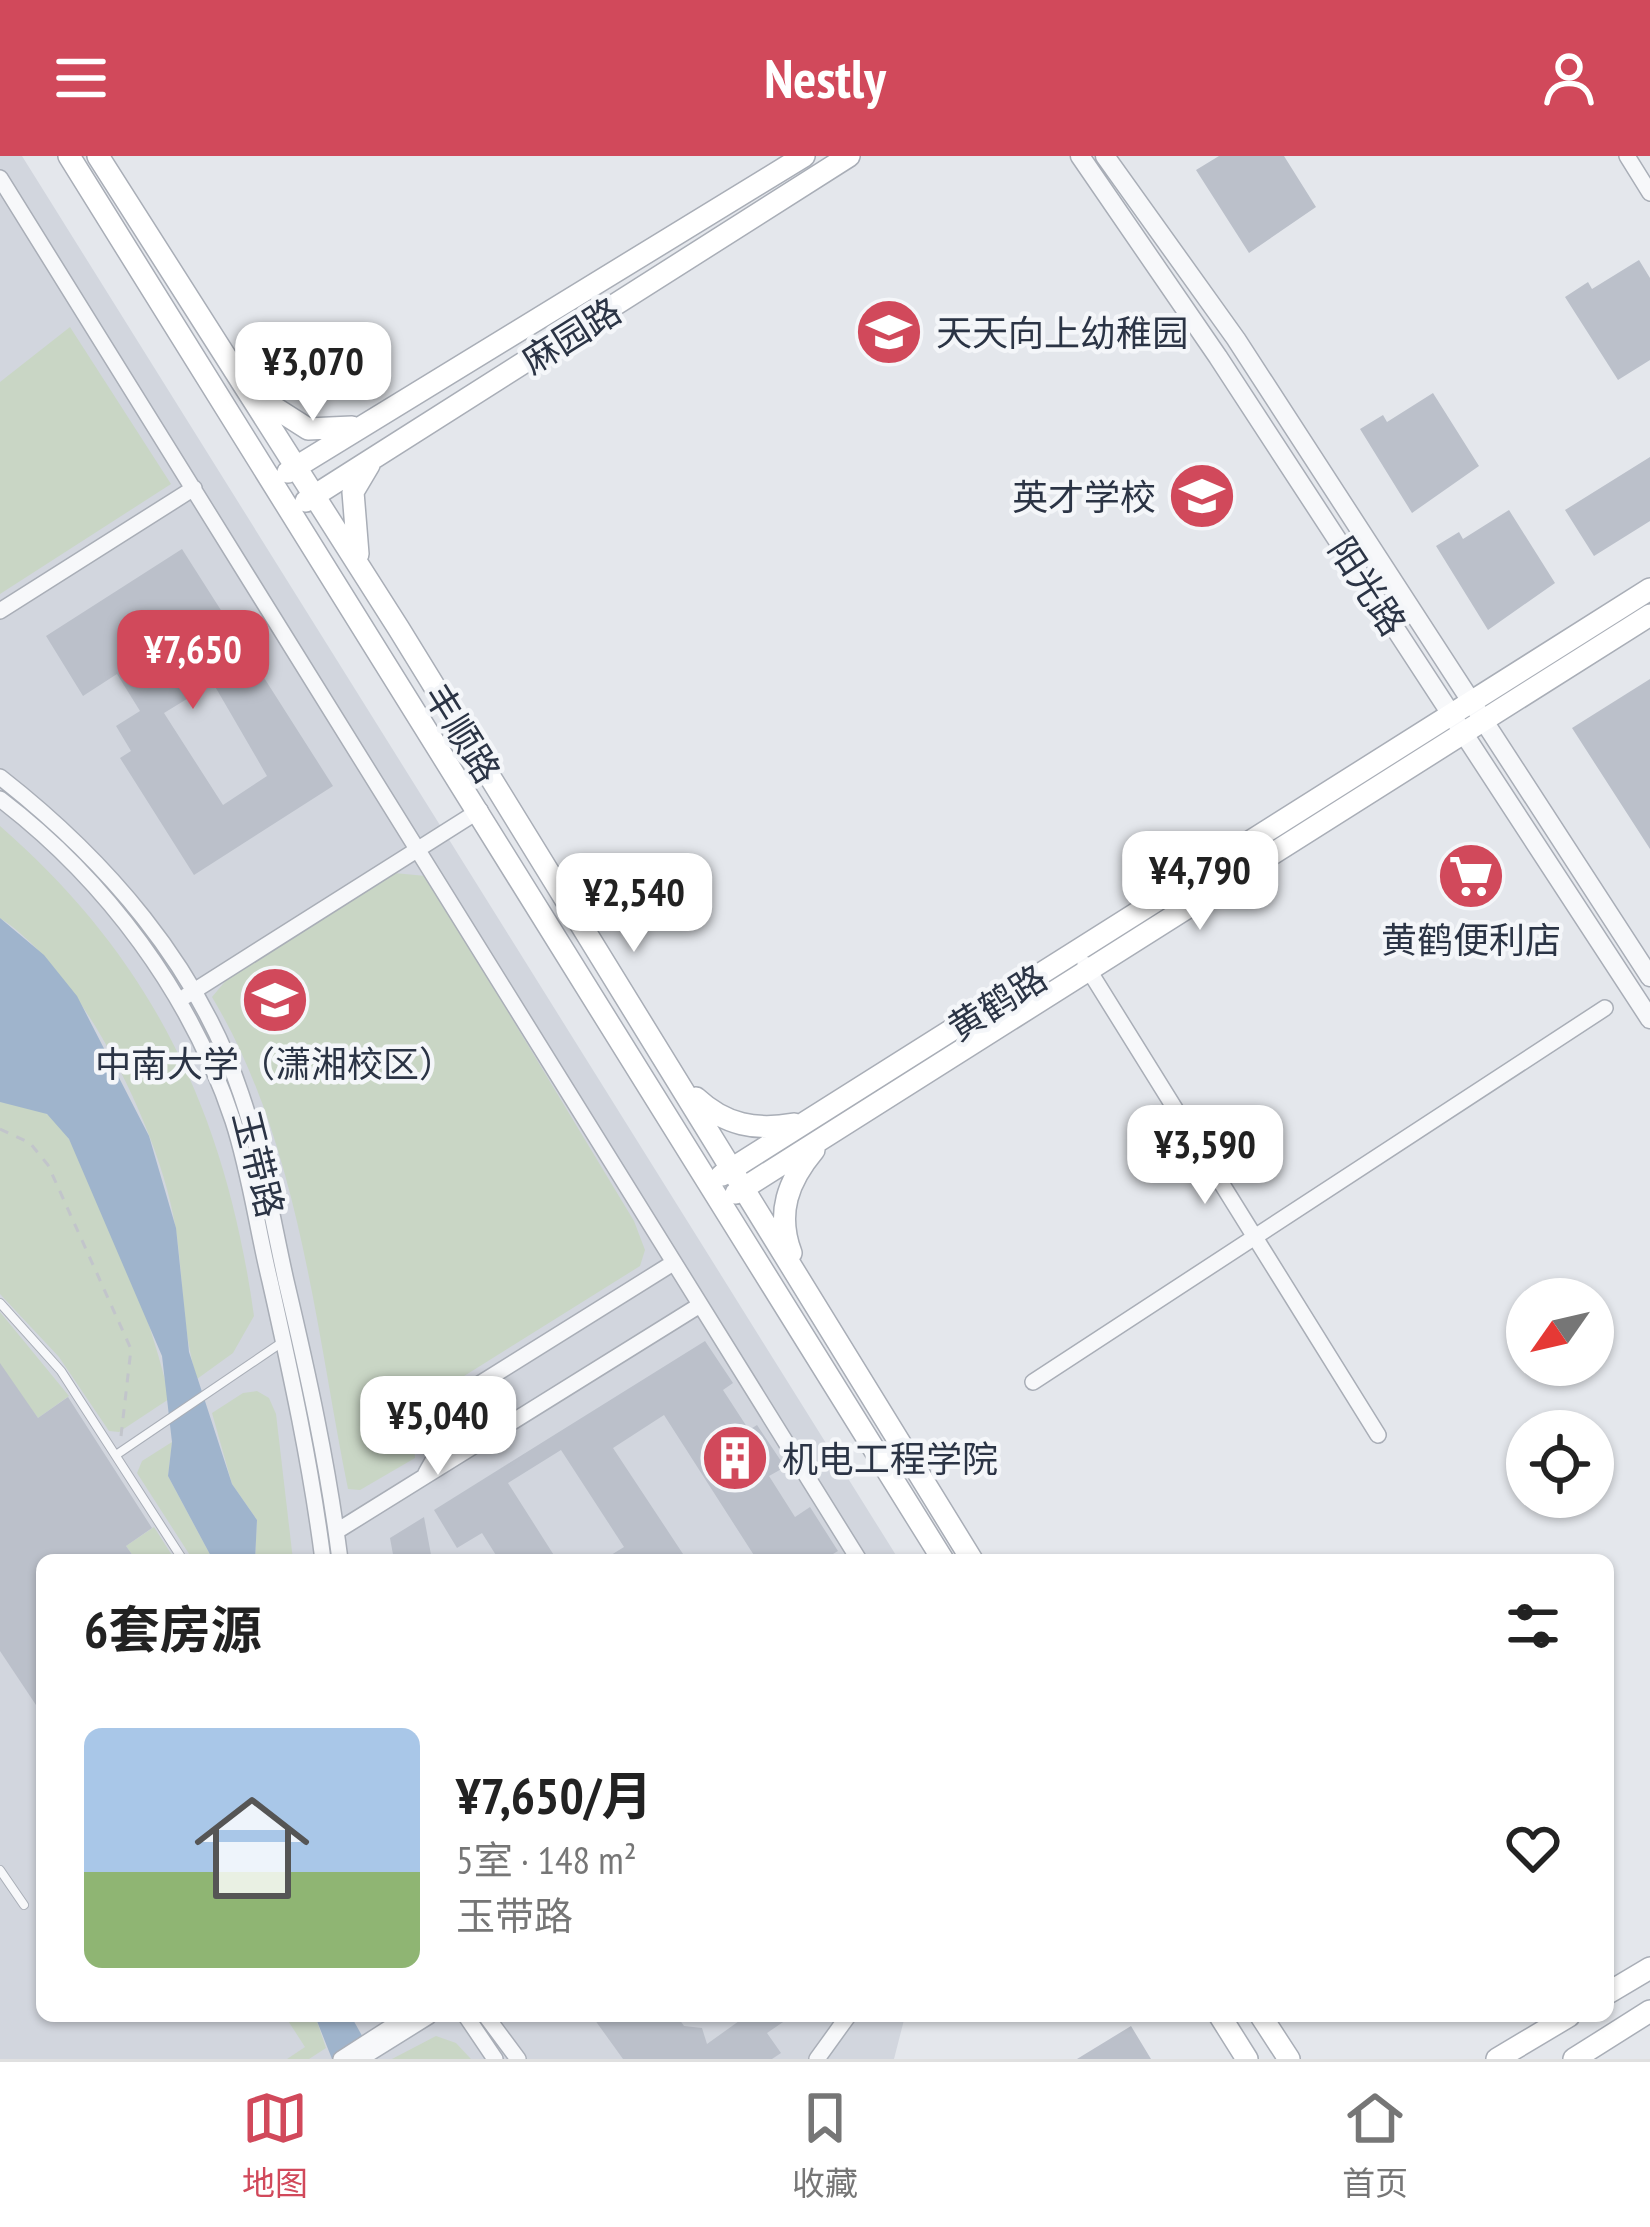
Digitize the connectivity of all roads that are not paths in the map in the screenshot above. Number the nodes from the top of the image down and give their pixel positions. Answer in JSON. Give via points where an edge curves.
{"nodes":[{"id":1,"x":69,"y":156,"type":"edge"},
{"id":2,"x":98,"y":156,"type":"edge"},
{"id":3,"x":804,"y":156,"type":"edge"},
{"id":4,"x":849,"y":156,"type":"edge"},
{"id":5,"x":1080,"y":156,"type":"edge"},
{"id":6,"x":1105,"y":156,"type":"edge"},
{"id":7,"x":1627,"y":156,"type":"edge"},
{"id":8,"x":0,"y":178,"type":"edge"},
{"id":9,"x":1650,"y":193,"type":"edge"},
{"id":10,"x":244,"y":382,"type":"junction"},
{"id":11,"x":384,"y":414,"type":"junction"},
{"id":12,"x":381,"y":454,"type":"junction"},
{"id":13,"x":296,"y":467,"type":"junction"},
{"id":14,"x":273,"y":482,"type":"junction"},
{"id":15,"x":194,"y":488,"type":"junction"},
{"id":16,"x":314,"y":496,"type":"junction"},
{"id":17,"x":290,"y":510,"type":"junction"},
{"id":18,"x":1650,"y":589,"type":"edge"},
{"id":19,"x":376,"y":593,"type":"junction"},
{"id":20,"x":0,"y":610,"type":"edge"},
{"id":21,"x":1650,"y":615,"type":"edge"},
{"id":22,"x":1468,"y":718,"type":"junction"},
{"id":23,"x":0,"y":777,"type":"edge"},
{"id":24,"x":0,"y":799,"type":"edge"},
{"id":25,"x":480,"y":810,"type":"junction"},
{"id":26,"x":420,"y":848,"type":"junction"},
{"id":27,"x":1083,"y":960,"type":"junction"},
{"id":28,"x":1650,"y":976,"type":"edge"},
{"id":29,"x":194,"y":991,"type":"junction"},
{"id":30,"x":178,"y":1001,"type":"junction"},
{"id":31,"x":1605,"y":1008,"type":"dead end"},
{"id":32,"x":1650,"y":1019,"type":"edge"},
{"id":33,"x":676,"y":1076,"type":"junction"},
{"id":34,"x":837,"y":1116,"type":"junction"},
{"id":35,"x":739,"y":1178,"type":"junction"},
{"id":36,"x":715,"y":1193,"type":"junction"},
{"id":37,"x":1254,"y":1238,"type":"junction"},
{"id":38,"x":673,"y":1263,"type":"junction"},
{"id":39,"x":805,"y":1287,"type":"junction"},
{"id":40,"x":0,"y":1303,"type":"edge"},
{"id":41,"x":700,"y":1305,"type":"junction"},
{"id":42,"x":291,"y":1336,"type":"junction"},
{"id":43,"x":1033,"y":1382,"type":"dead end"},
{"id":44,"x":1378,"y":1436,"type":"dead end"},
{"id":45,"x":433,"y":1440,"type":"junction"},
{"id":46,"x":465,"y":1450,"type":"junction"},
{"id":47,"x":116,"y":1455,"type":"junction"},
{"id":48,"x":419,"y":1478,"type":"junction"},
{"id":49,"x":337,"y":1531,"type":"junction"},
{"id":50,"x":180,"y":1554,"type":"edge"},
{"id":51,"x":322,"y":1554,"type":"edge"},
{"id":52,"x":339,"y":1554,"type":"edge"},
{"id":53,"x":855,"y":1554,"type":"edge"},
{"id":54,"x":940,"y":1554,"type":"edge"},
{"id":55,"x":968,"y":1554,"type":"edge"},
{"id":56,"x":0,"y":1870,"type":"edge"},
{"id":57,"x":24,"y":1905,"type":"dead end"},
{"id":58,"x":1650,"y":1968,"type":"edge"},
{"id":59,"x":1614,"y":1989,"type":"edge"},
{"id":60,"x":1650,"y":2011,"type":"edge"},
{"id":61,"x":402,"y":2022,"type":"edge"},
{"id":62,"x":417,"y":2022,"type":"edge"},
{"id":63,"x":470,"y":2022,"type":"edge"},
{"id":64,"x":490,"y":2022,"type":"edge"},
{"id":65,"x":844,"y":2022,"type":"edge"},
{"id":66,"x":1224,"y":2022,"type":"edge"},
{"id":67,"x":1266,"y":2022,"type":"edge"},
{"id":68,"x":1559,"y":2022,"type":"edge"},
{"id":69,"x":378,"y":2042,"type":"junction"},
{"id":70,"x":341,"y":2059,"type":"edge"},
{"id":71,"x":360,"y":2059,"type":"edge"},
{"id":72,"x":495,"y":2059,"type":"edge"},
{"id":73,"x":518,"y":2059,"type":"edge"},
{"id":74,"x":817,"y":2059,"type":"edge"},
{"id":75,"x":1247,"y":2059,"type":"edge"},
{"id":76,"x":1289,"y":2059,"type":"edge"},
{"id":77,"x":1497,"y":2059,"type":"edge"},
{"id":78,"x":1574,"y":2059,"type":"edge"}],
"edges":[{"from":1,"to":14,"type":"main road"},
{"from":2,"to":10,"type":"main road","name":"丰顺路"},
{"from":3,"to":11,"type":"main road"},
{"from":4,"to":12,"type":"main road","name":"麻园路"},
{"from":5,"to":22,"type":"street","name":"阳光路"},
{"from":6,"to":22,"type":"street","name":"阳光路","via":[[1236,339]]},
{"from":7,"to":9,"type":"street"},
{"from":8,"to":15,"type":"street"},
{"from":10,"to":11,"type":"main road","via":[[308,429],[347,428]]},
{"from":10,"to":13,"type":"main road","name":"丰顺路"},
{"from":11,"to":13,"type":"main road"},
{"from":12,"to":16,"type":"main road","name":"麻园路"},
{"from":12,"to":19,"type":"main road","via":[[361,474],[351,513],[353,540]]},
{"from":13,"to":14,"type":"main road"},
{"from":13,"to":16,"type":"main road","name":"丰顺路"},
{"from":14,"to":17,"type":"main road"},
{"from":15,"to":20,"type":"street"},
{"from":15,"to":26,"type":"street"},
{"from":16,"to":17,"type":"main road","name":"麻园路"},
{"from":16,"to":19,"type":"main road","name":"丰顺路"},
{"from":17,"to":25,"type":"main road"},
{"from":18,"to":22,"type":"main road","name":"黄鹤路"},
{"from":19,"to":33,"type":"main road","name":"丰顺路"},
{"from":21,"to":22,"type":"main road"},
{"from":22,"to":27,"type":"main road","name":"黄鹤路"},
{"from":22,"to":28,"type":"street","name":"阳光路"},
{"from":22,"to":32,"type":"street","name":"阳光路"},
{"from":23,"to":29,"type":"street","name":"玉带路","via":[[122,891]]},
{"from":24,"to":30,"type":"street","via":[[98,892]]},
{"from":25,"to":26,"type":"street"},
{"from":25,"to":36,"type":"main road"},
{"from":26,"to":29,"type":"street"},
{"from":26,"to":38,"type":"street"},
{"from":27,"to":34,"type":"main road","name":"黄鹤路"},
{"from":27,"to":37,"type":"street"},
{"from":29,"to":30,"type":"street"},
{"from":29,"to":42,"type":"street","name":"玉带路","via":[[240,1090]]},
{"from":30,"to":42,"type":"street","via":[[234,1124]]},
{"from":31,"to":37,"type":"street"},
{"from":33,"to":34,"type":"main road","via":[[701,1103],[745,1126]]},
{"from":33,"to":35,"type":"main road","name":"丰顺路"},
{"from":34,"to":35,"type":"main road","name":"黄鹤路"},
{"from":34,"to":39,"type":"main road","via":[[785,1201],[787,1241]]},
{"from":35,"to":36,"type":"main road","name":"黄鹤路"},
{"from":35,"to":39,"type":"main road","name":"丰顺路"},
{"from":36,"to":54,"type":"main road"},
{"from":37,"to":43,"type":"street"},
{"from":37,"to":44,"type":"street"},
{"from":38,"to":41,"type":"street"},
{"from":38,"to":45,"type":"street","via":[[441,1408],[430,1420]]},
{"from":39,"to":55,"type":"main road","name":"丰顺路"},
{"from":40,"to":47,"type":"lane","via":[[52,1358]]},
{"from":41,"to":46,"type":"street"},
{"from":41,"to":53,"type":"street"},
{"from":42,"to":47,"type":"lane"},
{"from":42,"to":49,"type":"street","name":"玉带路"},
{"from":42,"to":51,"type":"street"},
{"from":45,"to":46,"type":"street","via":[[449,1455]]},
{"from":45,"to":48,"type":"street","via":[[435,1457]]},
{"from":46,"to":48,"type":"street"},
{"from":47,"to":50,"type":"lane"},
{"from":48,"to":49,"type":"street"},
{"from":49,"to":52,"type":"street","name":"玉带路"},
{"from":56,"to":57,"type":"lane"},
{"from":58,"to":59,"type":"main road"},
{"from":60,"to":78,"type":"main road"},
{"from":61,"to":69,"type":"street"},
{"from":62,"to":69,"type":"street"},
{"from":63,"to":72,"type":"street"},
{"from":64,"to":73,"type":"street"},
{"from":65,"to":74,"type":"street"},
{"from":66,"to":75,"type":"main road"},
{"from":67,"to":76,"type":"main road"},
{"from":68,"to":77,"type":"main road"},
{"from":69,"to":70,"type":"street"},
{"from":69,"to":71,"type":"street"}]}
